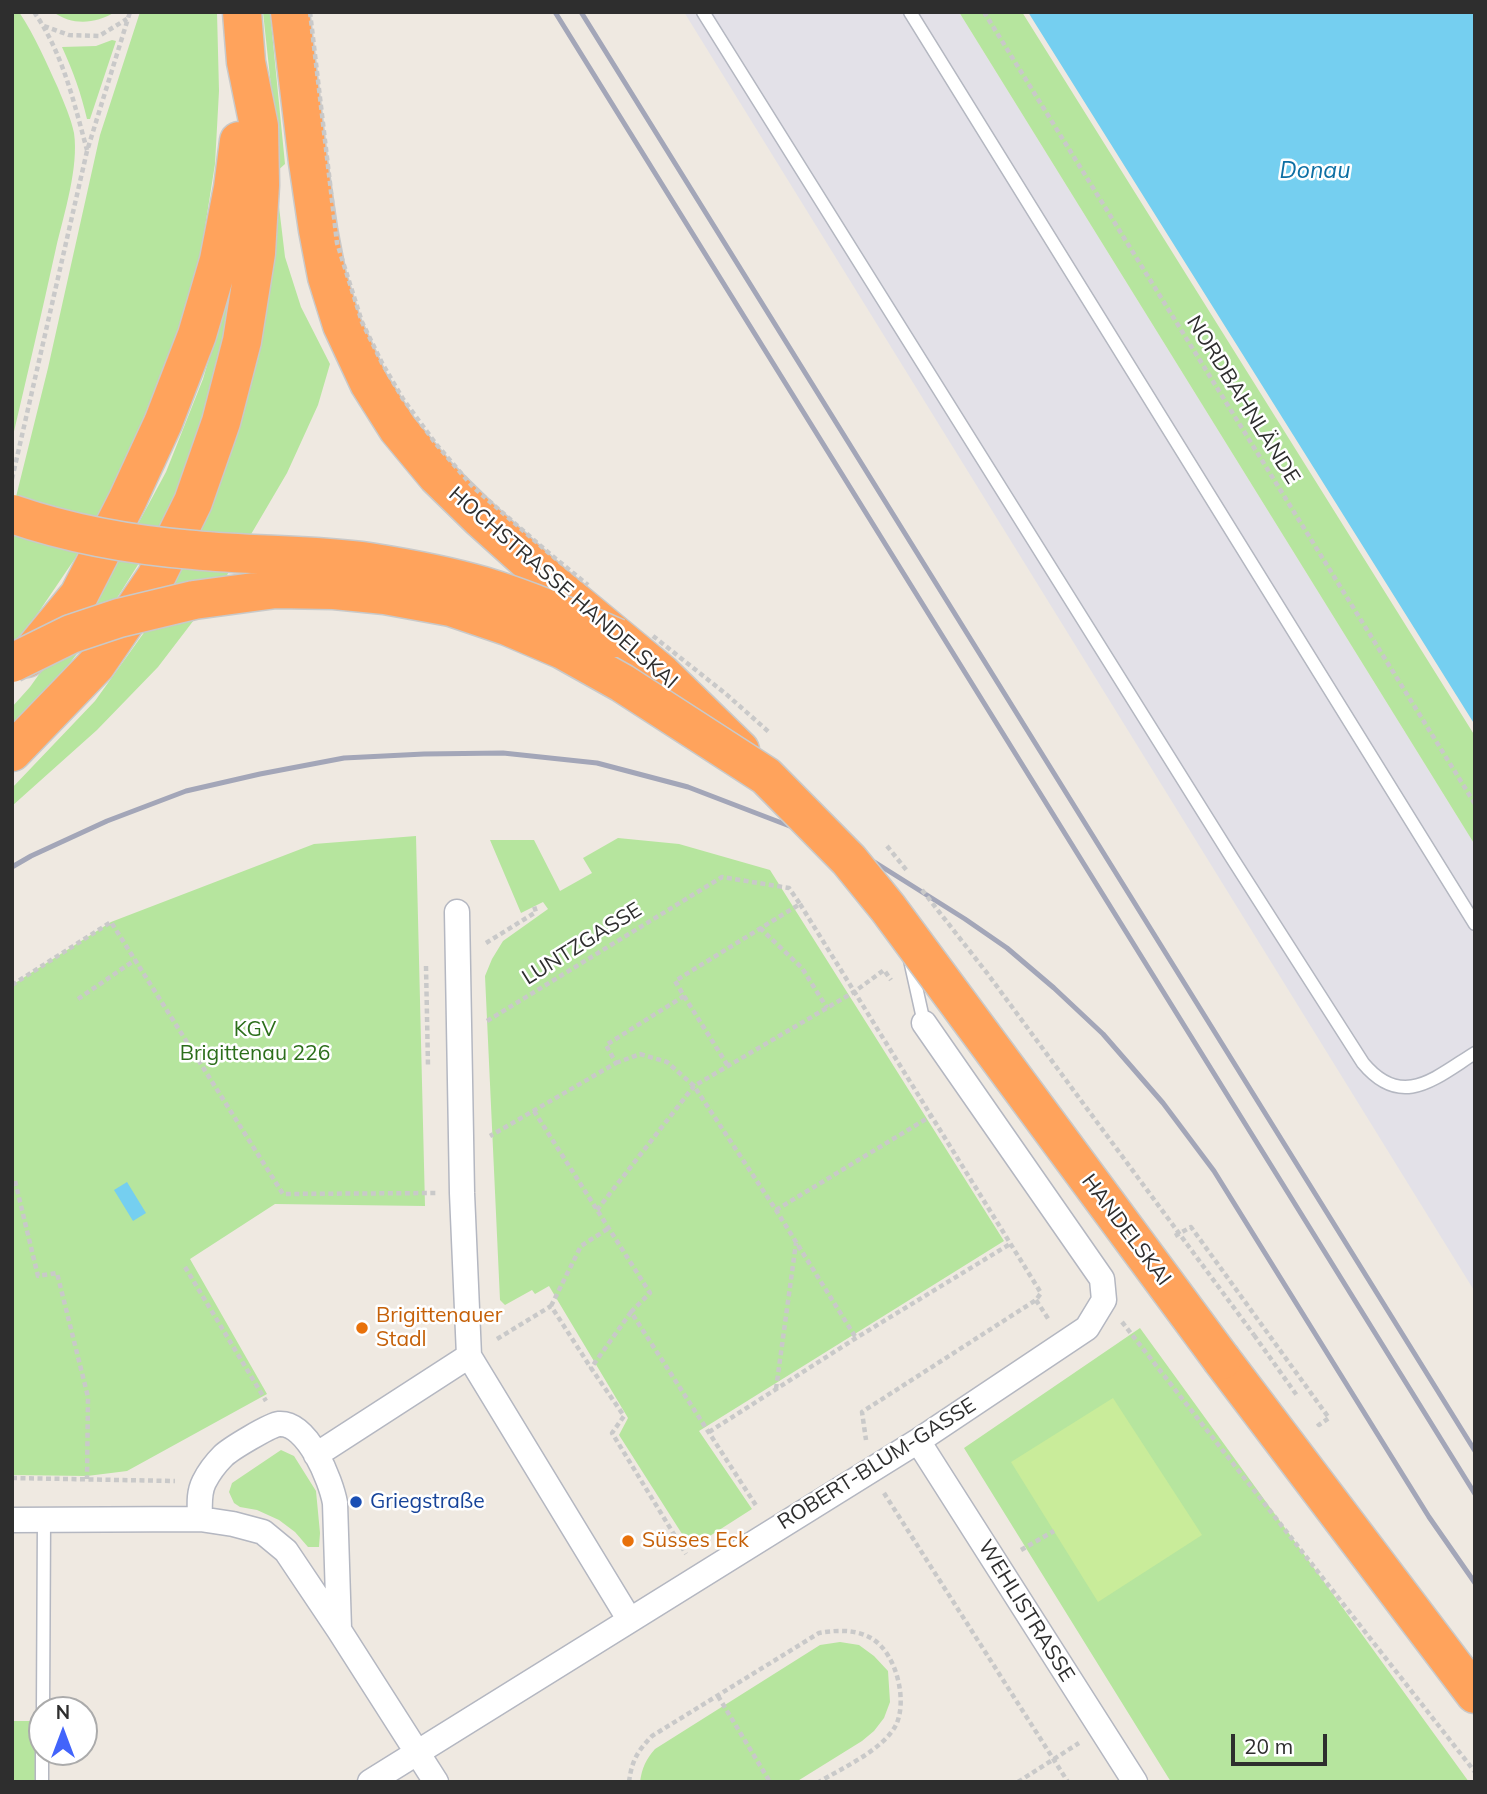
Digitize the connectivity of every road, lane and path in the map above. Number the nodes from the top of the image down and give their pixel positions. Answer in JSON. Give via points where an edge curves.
{"nodes":[{"id":1,"x":34,"y":12,"type":"edge"},
{"id":2,"x":130,"y":12,"type":"edge"},
{"id":3,"x":242,"y":12,"type":"edge"},
{"id":4,"x":290,"y":12,"type":"edge"},
{"id":5,"x":310,"y":12,"type":"edge"},
{"id":6,"x":703,"y":12,"type":"edge"},
{"id":7,"x":910,"y":12,"type":"edge"},
{"id":8,"x":984,"y":12,"type":"edge"},
{"id":9,"x":128,"y":19,"type":"junction"},
{"id":10,"x":43,"y":26,"type":"junction"},
{"id":11,"x":246,"y":62,"type":"junction"},
{"id":12,"x":87,"y":151,"type":"junction"},
{"id":13,"x":12,"y":480,"type":"edge"},
{"id":14,"x":12,"y":514,"type":"edge"},
{"id":15,"x":594,"y":589,"type":"dead end"},
{"id":16,"x":632,"y":635,"type":"junction"},
{"id":17,"x":12,"y":663,"type":"edge"},
{"id":18,"x":12,"y":675,"type":"edge"},
{"id":19,"x":776,"y":738,"type":"dead end"},
{"id":20,"x":12,"y":752,"type":"edge"},
{"id":21,"x":766,"y":776,"type":"junction"},
{"id":22,"x":1475,"y":804,"type":"edge"},
{"id":23,"x":883,"y":842,"type":"dead end"},
{"id":24,"x":896,"y":902,"type":"dead end"},
{"id":25,"x":800,"y":904,"type":"junction"},
{"id":26,"x":534,"y":906,"type":"dead end"},
{"id":27,"x":457,"y":912,"type":"dead end"},
{"id":28,"x":1475,"y":924,"type":"edge"},
{"id":29,"x":760,"y":928,"type":"junction"},
{"id":30,"x":135,"y":960,"type":"junction"},
{"id":31,"x":458,"y":960,"type":"junction"},
{"id":32,"x":884,"y":971,"type":"dead end"},
{"id":33,"x":12,"y":985,"type":"edge"},
{"id":34,"x":854,"y":992,"type":"junction"},
{"id":35,"x":684,"y":996,"type":"junction"},
{"id":36,"x":78,"y":999,"type":"dead end"},
{"id":37,"x":827,"y":1008,"type":"junction"},
{"id":38,"x":924,"y":1023,"type":"joint"},
{"id":39,"x":459,"y":1038,"type":"junction"},
{"id":40,"x":1475,"y":1053,"type":"edge"},
{"id":41,"x":616,"y":1063,"type":"junction"},
{"id":42,"x":728,"y":1066,"type":"junction"},
{"id":43,"x":694,"y":1086,"type":"junction"},
{"id":44,"x":534,"y":1111,"type":"junction"},
{"id":45,"x":931,"y":1116,"type":"junction"},
{"id":46,"x":461,"y":1152,"type":"junction"},
{"id":47,"x":15,"y":1181,"type":"dead end"},
{"id":48,"x":462,"y":1193,"type":"junction"},
{"id":49,"x":597,"y":1210,"type":"junction"},
{"id":50,"x":776,"y":1210,"type":"junction"},
{"id":51,"x":608,"y":1228,"type":"junction"},
{"id":52,"x":1195,"y":1232,"type":"dead end"},
{"id":53,"x":796,"y":1242,"type":"junction"},
{"id":54,"x":1010,"y":1244,"type":"junction"},
{"id":55,"x":185,"y":1267,"type":"dead end"},
{"id":56,"x":1103,"y":1289,"type":"junction"},
{"id":57,"x":551,"y":1306,"type":"junction"},
{"id":58,"x":631,"y":1312,"type":"junction"},
{"id":59,"x":856,"y":1338,"type":"junction"},
{"id":60,"x":469,"y":1356,"type":"junction"},
{"id":61,"x":591,"y":1368,"type":"junction"},
{"id":62,"x":776,"y":1389,"type":"junction"},
{"id":63,"x":1302,"y":1402,"type":"dead end"},
{"id":64,"x":1310,"y":1414,"type":"dead end"},
{"id":65,"x":287,"y":1426,"type":"junction"},
{"id":66,"x":709,"y":1432,"type":"junction"},
{"id":67,"x":918,"y":1441,"type":"junction"},
{"id":68,"x":316,"y":1455,"type":"junction"},
{"id":69,"x":870,"y":1470,"type":"junction"},
{"id":70,"x":12,"y":1478,"type":"edge"},
{"id":71,"x":87,"y":1479,"type":"junction"},
{"id":72,"x":204,"y":1482,"type":"junction"},
{"id":73,"x":200,"y":1519,"type":"junction"},
{"id":74,"x":12,"y":1520,"type":"edge"},
{"id":75,"x":44,"y":1520,"type":"junction"},
{"id":76,"x":772,"y":1531,"type":"junction"},
{"id":77,"x":1054,"y":1531,"type":"dead end"},
{"id":78,"x":997,"y":1565,"type":"junction"},
{"id":79,"x":700,"y":1576,"type":"junction"},
{"id":80,"x":629,"y":1619,"type":"junction"},
{"id":81,"x":339,"y":1630,"type":"junction"},
{"id":82,"x":1475,"y":1694,"type":"edge"},
{"id":83,"x":43,"y":1696,"type":"edge"},
{"id":84,"x":718,"y":1696,"type":"junction"},
{"id":85,"x":418,"y":1753,"type":"junction"},
{"id":86,"x":1054,"y":1759,"type":"junction"},
{"id":87,"x":1475,"y":1772,"type":"edge"},
{"id":88,"x":370,"y":1782,"type":"edge"},
{"id":89,"x":436,"y":1782,"type":"edge"},
{"id":90,"x":629,"y":1782,"type":"edge"},
{"id":91,"x":770,"y":1782,"type":"edge"},
{"id":92,"x":819,"y":1782,"type":"edge"},
{"id":93,"x":1018,"y":1782,"type":"edge"},
{"id":94,"x":1068,"y":1782,"type":"edge"},
{"id":95,"x":1135,"y":1782,"type":"edge"}],
"edges":[{"from":1,"to":10,"type":"path"},
{"from":2,"to":9,"type":"path"},
{"from":3,"to":11,"type":"highway"},
{"from":4,"to":16,"type":"highway","name":"HOCHSTRASSE HANDELSKAI","via":[[327,277],[369,383],[398,429],[481,519]]},
{"from":5,"to":15,"type":"path","bridge":true,"via":[[337,243],[362,322],[377,353],[403,399],[473,487]]},
{"from":6,"to":40,"type":"lane","via":[[1371,1074],[1404,1088],[1415,1087]]},
{"from":7,"to":28,"type":"lane"},
{"from":8,"to":22,"type":"path","name":"NORDBAHNLÄNDE"},
{"from":9,"to":10,"type":"path","via":[[99,36],[69,35]]},
{"from":9,"to":12,"type":"path"},
{"from":10,"to":12,"type":"path","via":[[69,84]]},
{"from":11,"to":18,"type":"highway","via":[[233,188],[219,260],[197,335],[163,423],[79,595]]},
{"from":11,"to":20,"type":"highway","via":[[259,127],[256,253],[242,341],[221,422],[193,502],[156,577],[96,664]]},
{"from":12,"to":13,"type":"path"},
{"from":14,"to":16,"type":"highway","bridge":true,"via":[[90,537],[141,545],[298,555],[430,573]]},
{"from":16,"to":19,"type":"path","bridge":true,"via":[[726,694]]},
{"from":16,"to":21,"type":"highway","name":"HOCHSTRASSE HANDELSKAI","bridge":true,"via":[[662,674]]},
{"from":17,"to":21,"type":"highway","bridge":true,"via":[[72,634],[194,600],[276,589],[385,595],[451,607],[563,650]]},
{"from":21,"to":82,"type":"highway","name":"HANDELSKAI","bridge":true,"via":[[849,860],[888,908]]},
{"from":23,"to":63,"type":"path","bridge":true,"via":[[987,973]]},
{"from":24,"to":38,"type":"lane"},
{"from":25,"to":29,"type":"path"},
{"from":25,"to":34,"type":"path"},
{"from":25,"to":39,"type":"path","name":"LUNTZGASSE","via":[[789,888],[722,877]]},
{"from":26,"to":31,"type":"path","via":[[536,912]]},
{"from":27,"to":31,"type":"street"},
{"from":29,"to":35,"type":"path","via":[[675,981]]},
{"from":29,"to":37,"type":"path","via":[[802,968]]},
{"from":30,"to":33,"type":"path","via":[[111,922]]},
{"from":30,"to":36,"type":"path"},
{"from":30,"to":48,"type":"path","via":[[284,1194]]},
{"from":31,"to":39,"type":"street"},
{"from":32,"to":34,"type":"path"},
{"from":34,"to":37,"type":"path"},
{"from":34,"to":45,"type":"path"},
{"from":35,"to":41,"type":"path","via":[[606,1045]]},
{"from":35,"to":42,"type":"path"},
{"from":37,"to":42,"type":"path"},
{"from":38,"to":56,"type":"street"},
{"from":39,"to":46,"type":"street"},
{"from":41,"to":43,"type":"path","via":[[640,1054],[658,1059]]},
{"from":41,"to":44,"type":"path"},
{"from":42,"to":43,"type":"path"},
{"from":43,"to":49,"type":"path"},
{"from":43,"to":50,"type":"path"},
{"from":44,"to":46,"type":"path"},
{"from":44,"to":49,"type":"path"},
{"from":45,"to":50,"type":"path"},
{"from":45,"to":54,"type":"path"},
{"from":46,"to":48,"type":"street"},
{"from":47,"to":71,"type":"path","via":[[38,1276],[57,1273],[88,1397]]},
{"from":48,"to":60,"type":"street"},
{"from":49,"to":51,"type":"path"},
{"from":50,"to":53,"type":"path"},
{"from":51,"to":57,"type":"path","via":[[581,1246]]},
{"from":51,"to":58,"type":"path","via":[[650,1293]]},
{"from":52,"to":64,"type":"path","via":[[1329,1418],[1318,1425]]},
{"from":53,"to":59,"type":"path"},
{"from":53,"to":62,"type":"path"},
{"from":54,"to":59,"type":"path"},
{"from":54,"to":69,"type":"path","via":[[1041,1293],[862,1412]]},
{"from":55,"to":65,"type":"path"},
{"from":56,"to":67,"type":"street","name":"ROBERT-BLUM-GASSE","via":[[1087,1328]]},
{"from":56,"to":87,"type":"path"},
{"from":57,"to":60,"type":"path"},
{"from":57,"to":61,"type":"path"},
{"from":58,"to":61,"type":"path"},
{"from":58,"to":66,"type":"path"},
{"from":59,"to":62,"type":"path"},
{"from":60,"to":68,"type":"street"},
{"from":60,"to":80,"type":"street"},
{"from":61,"to":79,"type":"path","via":[[624,1416],[612,1433]]},
{"from":62,"to":66,"type":"path"},
{"from":65,"to":68,"type":"street","via":[[306,1438]]},
{"from":65,"to":72,"type":"street","via":[[263,1430],[224,1455]]},
{"from":66,"to":76,"type":"path"},
{"from":67,"to":69,"type":"street","name":"ROBERT-BLUM-GASSE"},
{"from":67,"to":78,"type":"street","name":"WEHLISTRASSE"},
{"from":68,"to":81,"type":"street","via":[[335,1503]]},
{"from":69,"to":76,"type":"street","name":"ROBERT-BLUM-GASSE"},
{"from":69,"to":86,"type":"path"},
{"from":70,"to":71,"type":"path"},
{"from":71,"to":72,"type":"path"},
{"from":72,"to":73,"type":"street"},
{"from":73,"to":75,"type":"street"},
{"from":73,"to":81,"type":"street","via":[[262,1532],[286,1551]]},
{"from":74,"to":75,"type":"street"},
{"from":75,"to":83,"type":"lane"},
{"from":76,"to":79,"type":"street","name":"ROBERT-BLUM-GASSE"},
{"from":77,"to":78,"type":"path"},
{"from":78,"to":95,"type":"street","name":"WEHLISTRASSE"},
{"from":79,"to":80,"type":"street","name":"ROBERT-BLUM-GASSE"},
{"from":80,"to":85,"type":"street","name":"ROBERT-BLUM-GASSE"},
{"from":81,"to":85,"type":"street"},
{"from":84,"to":90,"type":"path","via":[[652,1736],[632,1765]]},
{"from":84,"to":91,"type":"path"},
{"from":84,"to":92,"type":"path","via":[[819,1633],[850,1632],[881,1647],[898,1677],[901,1693],[896,1724],[874,1748]]},
{"from":85,"to":88,"type":"street","name":"ROBERT-BLUM-GASSE"},
{"from":85,"to":89,"type":"street"},
{"from":86,"to":93,"type":"path"},
{"from":86,"to":94,"type":"path"}]}
